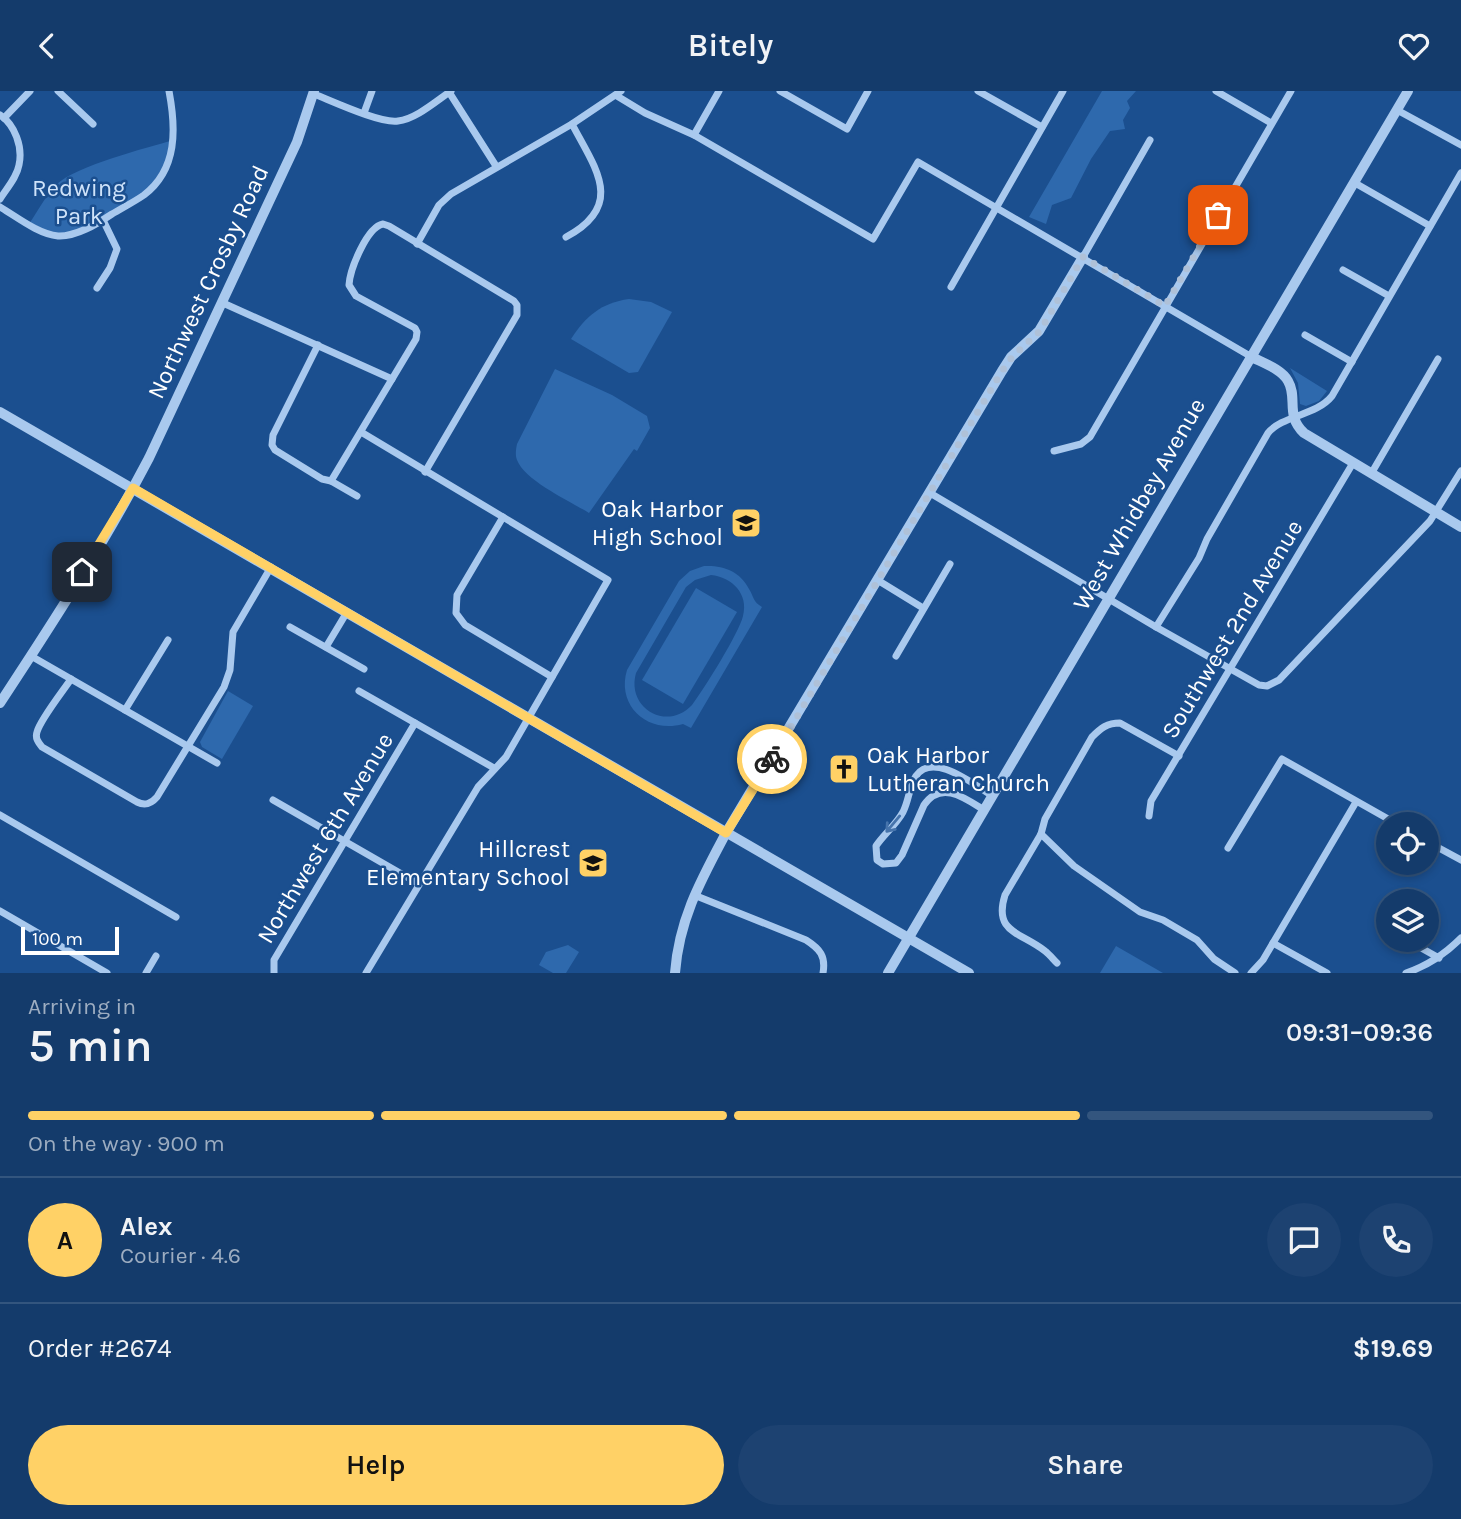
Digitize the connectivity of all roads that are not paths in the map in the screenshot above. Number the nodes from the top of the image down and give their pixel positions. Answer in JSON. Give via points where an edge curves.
{"nodes":[{"id":1,"x":30,"y":91,"type":"edge"},
{"id":2,"x":58,"y":91,"type":"edge"},
{"id":3,"x":169,"y":91,"type":"edge"},
{"id":4,"x":372,"y":91,"type":"edge"},
{"id":5,"x":719,"y":91,"type":"edge"},
{"id":6,"x":780,"y":91,"type":"edge"},
{"id":7,"x":869,"y":91,"type":"edge"},
{"id":8,"x":978,"y":91,"type":"edge"},
{"id":9,"x":1063,"y":91,"type":"edge"},
{"id":10,"x":1216,"y":91,"type":"edge"},
{"id":11,"x":1290,"y":91,"type":"edge"},
{"id":12,"x":1408,"y":91,"type":"edge"},
{"id":13,"x":450,"y":92,"type":"edge"},
{"id":14,"x":314,"y":93,"type":"edge"},
{"id":15,"x":619,"y":93,"type":"edge"},
{"id":16,"x":1397,"y":110,"type":"junction"},
{"id":17,"x":364,"y":113,"type":"junction"},
{"id":18,"x":2,"y":117,"type":"edge"},
{"id":19,"x":1272,"y":123,"type":"junction"},
{"id":20,"x":93,"y":124,"type":"dead end"},
{"id":21,"x":572,"y":124,"type":"junction"},
{"id":22,"x":1042,"y":127,"type":"junction"},
{"id":23,"x":694,"y":135,"type":"junction"},
{"id":24,"x":1150,"y":140,"type":"dead end"},
{"id":25,"x":1461,"y":145,"type":"edge"},
{"id":26,"x":496,"y":166,"type":"junction"},
{"id":27,"x":1461,"y":173,"type":"edge"},
{"id":28,"x":1355,"y":183,"type":"junction"},
{"id":29,"x":0,"y":198,"type":"edge"},
{"id":30,"x":0,"y":207,"type":"edge"},
{"id":31,"x":998,"y":207,"type":"junction"},
{"id":32,"x":103,"y":220,"type":"junction"},
{"id":33,"x":1430,"y":226,"type":"junction"},
{"id":34,"x":566,"y":237,"type":"dead end"},
{"id":35,"x":417,"y":244,"type":"junction"},
{"id":36,"x":1083,"y":257,"type":"junction"},
{"id":37,"x":1343,"y":270,"type":"dead end"},
{"id":38,"x":97,"y":288,"type":"dead end"},
{"id":39,"x":951,"y":288,"type":"dead end"},
{"id":40,"x":1389,"y":296,"type":"junction"},
{"id":41,"x":223,"y":303,"type":"junction"},
{"id":42,"x":1165,"y":306,"type":"junction"},
{"id":43,"x":1305,"y":335,"type":"dead end"},
{"id":44,"x":318,"y":345,"type":"junction"},
{"id":45,"x":1250,"y":356,"type":"junction"},
{"id":46,"x":1438,"y":359,"type":"dead end"},
{"id":47,"x":1352,"y":362,"type":"junction"},
{"id":48,"x":392,"y":379,"type":"junction"},
{"id":49,"x":0,"y":412,"type":"edge"},
{"id":50,"x":1294,"y":419,"type":"junction"},
{"id":51,"x":361,"y":432,"type":"junction"},
{"id":52,"x":1054,"y":451,"type":"dead end"},
{"id":53,"x":1353,"y":463,"type":"junction"},
{"id":54,"x":1461,"y":471,"type":"edge"},
{"id":55,"x":425,"y":472,"type":"junction"},
{"id":56,"x":1371,"y":474,"type":"junction"},
{"id":57,"x":331,"y":481,"type":"junction"},
{"id":58,"x":133,"y":488,"type":"junction"},
{"id":59,"x":930,"y":493,"type":"junction"},
{"id":60,"x":357,"y":496,"type":"dead end"},
{"id":61,"x":1437,"y":513,"type":"junction"},
{"id":62,"x":503,"y":517,"type":"junction"},
{"id":63,"x":1461,"y":527,"type":"edge"},
{"id":64,"x":950,"y":564,"type":"dead end"},
{"id":65,"x":271,"y":567,"type":"junction"},
{"id":66,"x":879,"y":581,"type":"junction"},
{"id":67,"x":1108,"y":599,"type":"junction"},
{"id":68,"x":923,"y":608,"type":"junction"},
{"id":69,"x":347,"y":612,"type":"junction"},
{"id":70,"x":290,"y":627,"type":"dead end"},
{"id":71,"x":1156,"y":627,"type":"junction"},
{"id":72,"x":167,"y":640,"type":"dead end"},
{"id":73,"x":326,"y":647,"type":"junction"},
{"id":74,"x":31,"y":656,"type":"junction"},
{"id":75,"x":896,"y":656,"type":"dead end"},
{"id":76,"x":365,"y":669,"type":"dead end"},
{"id":77,"x":1230,"y":669,"type":"junction"},
{"id":78,"x":552,"y":677,"type":"junction"},
{"id":79,"x":71,"y":679,"type":"junction"},
{"id":80,"x":359,"y":691,"type":"dead end"},
{"id":81,"x":0,"y":703,"type":"edge"},
{"id":82,"x":125,"y":710,"type":"junction"},
{"id":83,"x":528,"y":717,"type":"junction"},
{"id":84,"x":415,"y":723,"type":"junction"},
{"id":85,"x":188,"y":746,"type":"junction"},
{"id":86,"x":1179,"y":756,"type":"junction"},
{"id":87,"x":217,"y":763,"type":"dead end"},
{"id":88,"x":494,"y":768,"type":"junction"},
{"id":89,"x":993,"y":796,"type":"junction"},
{"id":90,"x":274,"y":800,"type":"dead end"},
{"id":91,"x":1356,"y":802,"type":"junction"},
{"id":92,"x":984,"y":810,"type":"junction"},
{"id":93,"x":1376,"y":813,"type":"edge"},
{"id":94,"x":0,"y":815,"type":"edge"},
{"id":95,"x":1149,"y":816,"type":"dead end"},
{"id":96,"x":726,"y":833,"type":"junction"},
{"id":97,"x":1041,"y":834,"type":"junction"},
{"id":98,"x":345,"y":841,"type":"junction"},
{"id":99,"x":1228,"y":848,"type":"dead end"},
{"id":100,"x":1439,"y":848,"type":"edge"},
{"id":101,"x":1461,"y":860,"type":"edge"},
{"id":102,"x":419,"y":884,"type":"junction"},
{"id":103,"x":694,"y":895,"type":"junction"},
{"id":104,"x":0,"y":911,"type":"edge"},
{"id":105,"x":176,"y":917,"type":"dead end"},
{"id":106,"x":1461,"y":938,"type":"edge"},
{"id":107,"x":909,"y":939,"type":"junction"},
{"id":108,"x":1273,"y":943,"type":"junction"},
{"id":109,"x":1428,"y":952,"type":"edge"},
{"id":110,"x":156,"y":956,"type":"dead end"},
{"id":111,"x":1439,"y":958,"type":"junction"},
{"id":112,"x":1057,"y":963,"type":"dead end"},
{"id":113,"x":107,"y":973,"type":"edge"},
{"id":114,"x":146,"y":973,"type":"edge"},
{"id":115,"x":274,"y":973,"type":"edge"},
{"id":116,"x":366,"y":973,"type":"edge"},
{"id":117,"x":675,"y":973,"type":"edge"},
{"id":118,"x":823,"y":973,"type":"edge"},
{"id":119,"x":888,"y":973,"type":"edge"},
{"id":120,"x":969,"y":973,"type":"edge"},
{"id":121,"x":1236,"y":973,"type":"edge"},
{"id":122,"x":1251,"y":973,"type":"edge"},
{"id":123,"x":1327,"y":973,"type":"edge"},
{"id":124,"x":1406,"y":973,"type":"edge"}],
"edges":[{"from":1,"to":18,"type":"street"},
{"from":2,"to":20,"type":"street"},
{"from":3,"to":32,"type":"street","via":[[174,142],[165,170],[145,194]]},
{"from":4,"to":17,"type":"street"},
{"from":5,"to":23,"type":"street"},
{"from":6,"to":7,"type":"street","via":[[847,129]]},
{"from":8,"to":22,"type":"street"},
{"from":9,"to":22,"type":"street"},
{"from":10,"to":19,"type":"street"},
{"from":11,"to":19,"type":"street"},
{"from":12,"to":16,"type":"street","name":"West Whidbey Avenue"},
{"from":13,"to":17,"type":"street","via":[[398,121]]},
{"from":13,"to":26,"type":"street"},
{"from":14,"to":17,"type":"street"},
{"from":14,"to":41,"type":"street","name":"Northwest Crosby Road","via":[[297,142]]},
{"from":15,"to":21,"type":"street"},
{"from":15,"to":23,"type":"street","via":[[645,113]]},
{"from":16,"to":25,"type":"street"},
{"from":16,"to":28,"type":"street","name":"West Whidbey Avenue"},
{"from":18,"to":29,"type":"street","via":[[12,127],[20,152],[19,166]]},
{"from":19,"to":42,"type":"street"},
{"from":21,"to":26,"type":"street"},
{"from":21,"to":34,"type":"street","via":[[600,177],[601,195],[589,223]]},
{"from":22,"to":31,"type":"street"},
{"from":23,"to":31,"type":"street","via":[[873,239],[918,162]]},
{"from":24,"to":36,"type":"street"},
{"from":26,"to":35,"type":"street","via":[[443,200]]},
{"from":27,"to":33,"type":"street"},
{"from":28,"to":33,"type":"street"},
{"from":28,"to":45,"type":"street","name":"West Whidbey Avenue"},
{"from":30,"to":32,"type":"street","via":[[56,236],[71,235]]},
{"from":31,"to":36,"type":"street"},
{"from":31,"to":39,"type":"street"},
{"from":32,"to":38,"type":"street","via":[[117,250]]},
{"from":33,"to":40,"type":"street"},
{"from":35,"to":48,"type":"street","via":[[389,226],[378,225],[368,235],[349,277],[356,296],[417,332]]},
{"from":35,"to":55,"type":"street","via":[[517,305]]},
{"from":36,"to":42,"type":"street"},
{"from":36,"to":59,"type":"street","via":[[1040,331],[1008,362]]},
{"from":37,"to":40,"type":"street"},
{"from":40,"to":47,"type":"street"},
{"from":41,"to":44,"type":"street"},
{"from":41,"to":58,"type":"street","name":"Northwest Crosby Road"},
{"from":42,"to":45,"type":"street"},
{"from":42,"to":52,"type":"street","via":[[1090,437]]},
{"from":43,"to":47,"type":"street"},
{"from":44,"to":48,"type":"street"},
{"from":44,"to":57,"type":"street","via":[[272,445]]},
{"from":45,"to":50,"type":"street","via":[[1286,377]]},
{"from":45,"to":67,"type":"street","name":"West Whidbey Avenue"},
{"from":46,"to":56,"type":"street"},
{"from":47,"to":50,"type":"street","via":[[1326,404]]},
{"from":48,"to":51,"type":"street"},
{"from":49,"to":58,"type":"street"},
{"from":50,"to":53,"type":"street","via":[[1304,433]]},
{"from":50,"to":71,"type":"street","via":[[1268,433]]},
{"from":51,"to":55,"type":"street"},
{"from":51,"to":57,"type":"street"},
{"from":53,"to":56,"type":"street"},
{"from":53,"to":77,"type":"street","name":"Southwest 2nd Avenue"},
{"from":54,"to":61,"type":"street"},
{"from":55,"to":62,"type":"street"},
{"from":56,"to":61,"type":"street"},
{"from":57,"to":60,"type":"street"},
{"from":58,"to":65,"type":"street"},
{"from":58,"to":74,"type":"street","name":"Northwest Crosby Road"},
{"from":59,"to":66,"type":"street"},
{"from":59,"to":67,"type":"street"},
{"from":61,"to":63,"type":"street"},
{"from":61,"to":77,"type":"street","via":[[1279,680],[1259,685]]},
{"from":62,"to":78,"type":"street","via":[[457,595],[456,613],[465,625]]},
{"from":62,"to":78,"type":"street","via":[[608,580]]},
{"from":64,"to":68,"type":"street"},
{"from":65,"to":69,"type":"street"},
{"from":65,"to":85,"type":"street","via":[[233,632],[224,687]]},
{"from":66,"to":68,"type":"street"},
{"from":66,"to":96,"type":"street"},
{"from":67,"to":71,"type":"street"},
{"from":67,"to":89,"type":"street","name":"West Whidbey Avenue"},
{"from":68,"to":75,"type":"street"},
{"from":69,"to":73,"type":"street"},
{"from":69,"to":83,"type":"street"},
{"from":70,"to":73,"type":"street"},
{"from":71,"to":77,"type":"street"},
{"from":72,"to":82,"type":"street"},
{"from":73,"to":76,"type":"street"},
{"from":74,"to":79,"type":"street"},
{"from":74,"to":81,"type":"street","name":"Northwest Crosby Road"},
{"from":77,"to":86,"type":"street","name":"Southwest 2nd Avenue"},
{"from":78,"to":83,"type":"street"},
{"from":79,"to":82,"type":"street"},
{"from":79,"to":85,"type":"street","via":[[39,727],[38,742],[113,789],[141,804],[150,803]]},
{"from":80,"to":84,"type":"street"},
{"from":82,"to":85,"type":"street"},
{"from":83,"to":88,"type":"street","via":[[506,757]]},
{"from":83,"to":96,"type":"street"},
{"from":84,"to":88,"type":"street"},
{"from":84,"to":98,"type":"street","name":"Northwest 6th Avenue"},
{"from":85,"to":87,"type":"street"},
{"from":86,"to":95,"type":"street","name":"Southwest 2nd Avenue","via":[[1152,801]]},
{"from":86,"to":97,"type":"street","via":[[1127,726],[1111,723],[1102,727],[1045,819]]},
{"from":88,"to":102,"type":"street"},
{"from":89,"to":92,"type":"street","name":"West Whidbey Avenue"},
{"from":89,"to":92,"type":"street","one_way":true,"via":[[944,767],[920,771],[902,813],[876,846],[877,860],[895,863],[924,805],[939,793],[959,794]]},
{"from":90,"to":98,"type":"street"},
{"from":91,"to":93,"type":"street"},
{"from":91,"to":99,"type":"street","via":[[1282,759]]},
{"from":91,"to":108,"type":"street"},
{"from":92,"to":107,"type":"street","name":"West Whidbey Avenue"},
{"from":94,"to":105,"type":"street"},
{"from":96,"to":103,"type":"street"},
{"from":96,"to":107,"type":"street"},
{"from":97,"to":112,"type":"street","via":[[1005,895],[1001,911],[1007,929]]},
{"from":97,"to":121,"type":"street","via":[[1074,866],[1140,912],[1197,940],[1214,960]]},
{"from":98,"to":102,"type":"street"},
{"from":98,"to":115,"type":"street","name":"Northwest 6th Avenue","via":[[274,960]]},
{"from":100,"to":101,"type":"street"},
{"from":102,"to":116,"type":"street"},
{"from":103,"to":117,"type":"street","via":[[679,936]]},
{"from":103,"to":118,"type":"street","via":[[806,940],[822,952]]},
{"from":104,"to":113,"type":"street"},
{"from":106,"to":111,"type":"street"},
{"from":107,"to":119,"type":"street","name":"West Whidbey Avenue"},
{"from":107,"to":120,"type":"street"},
{"from":108,"to":122,"type":"street"},
{"from":108,"to":123,"type":"street"},
{"from":109,"to":111,"type":"street"},
{"from":110,"to":114,"type":"street"},
{"from":111,"to":124,"type":"street"}]}
